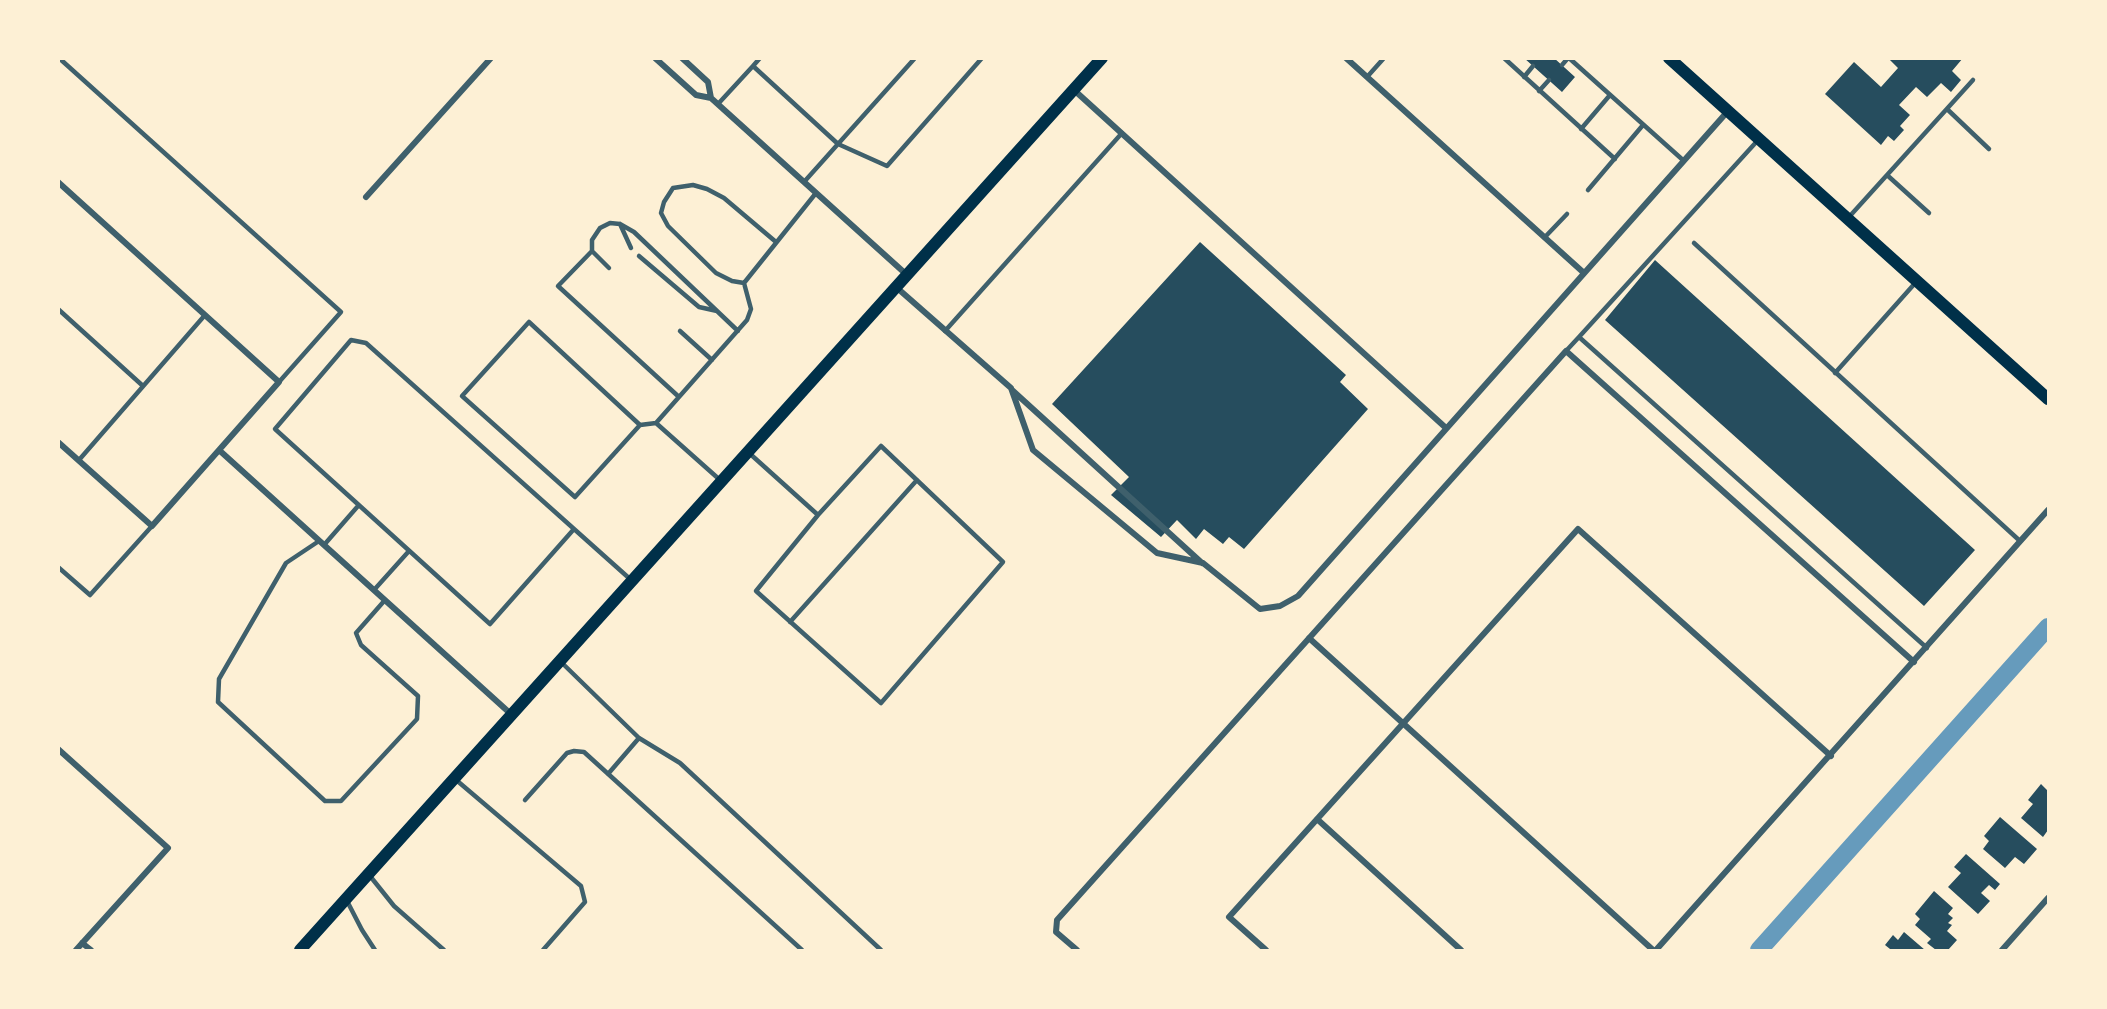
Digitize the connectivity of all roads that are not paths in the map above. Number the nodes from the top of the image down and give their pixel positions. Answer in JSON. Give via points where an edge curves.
{"nodes":[{"id":1,"x":59,"y":58,"type":"edge"},
{"id":2,"x":491,"y":58,"type":"edge"},
{"id":3,"x":655,"y":58,"type":"edge"},
{"id":4,"x":682,"y":58,"type":"edge"},
{"id":5,"x":760,"y":58,"type":"edge"},
{"id":6,"x":915,"y":58,"type":"edge"},
{"id":7,"x":982,"y":58,"type":"edge"},
{"id":8,"x":1102,"y":58,"type":"edge"},
{"id":9,"x":1346,"y":58,"type":"edge"},
{"id":10,"x":1384,"y":58,"type":"edge"},
{"id":11,"x":1569,"y":58,"type":"edge"},
{"id":12,"x":1669,"y":58,"type":"edge"},
{"id":13,"x":1508,"y":60,"type":"edge"},
{"id":14,"x":1562,"y":65,"type":"dead end"},
{"id":15,"x":753,"y":66,"type":"junction"},
{"id":16,"x":1533,"y":66,"type":"dead end"},
{"id":17,"x":1367,"y":77,"type":"junction"},
{"id":18,"x":1524,"y":77,"type":"junction"},
{"id":19,"x":1549,"y":80,"type":"dead end"},
{"id":20,"x":1973,"y":80,"type":"dead end"},
{"id":21,"x":1074,"y":90,"type":"junction"},
{"id":22,"x":1539,"y":91,"type":"junction"},
{"id":23,"x":1610,"y":95,"type":"junction"},
{"id":24,"x":711,"y":98,"type":"junction"},
{"id":25,"x":718,"y":104,"type":"junction"},
{"id":26,"x":1947,"y":109,"type":"junction"},
{"id":27,"x":1728,"y":111,"type":"junction"},
{"id":28,"x":1643,"y":125,"type":"junction"},
{"id":29,"x":1581,"y":129,"type":"junction"},
{"id":30,"x":1122,"y":133,"type":"junction"},
{"id":31,"x":1759,"y":139,"type":"junction"},
{"id":32,"x":838,"y":144,"type":"junction"},
{"id":33,"x":1989,"y":148,"type":"dead end"},
{"id":34,"x":1615,"y":159,"type":"junction"},
{"id":35,"x":1684,"y":161,"type":"junction"},
{"id":36,"x":1887,"y":175,"type":"junction"},
{"id":37,"x":804,"y":182,"type":"junction"},
{"id":38,"x":58,"y":183,"type":"edge"},
{"id":39,"x":1588,"y":190,"type":"dead end"},
{"id":40,"x":816,"y":193,"type":"junction"},
{"id":41,"x":366,"y":197,"type":"dead end"},
{"id":42,"x":1929,"y":213,"type":"dead end"},
{"id":43,"x":1567,"y":214,"type":"dead end"},
{"id":44,"x":1848,"y":219,"type":"junction"},
{"id":45,"x":620,"y":224,"type":"junction"},
{"id":46,"x":1545,"y":237,"type":"junction"},
{"id":47,"x":776,"y":242,"type":"junction"},
{"id":48,"x":1694,"y":243,"type":"dead end"},
{"id":49,"x":631,"y":248,"type":"dead end"},
{"id":50,"x":592,"y":251,"type":"junction"},
{"id":51,"x":639,"y":256,"type":"dead end"},
{"id":52,"x":609,"y":268,"type":"dead end"},
{"id":53,"x":1584,"y":273,"type":"junction"},
{"id":54,"x":908,"y":275,"type":"junction"},
{"id":55,"x":1917,"y":281,"type":"junction"},
{"id":56,"x":744,"y":283,"type":"junction"},
{"id":57,"x":896,"y":287,"type":"junction"},
{"id":58,"x":58,"y":309,"type":"edge"},
{"id":59,"x":717,"y":311,"type":"junction"},
{"id":60,"x":205,"y":315,"type":"junction"},
{"id":61,"x":680,"y":331,"type":"dead end"},
{"id":62,"x":738,"y":331,"type":"junction"},
{"id":63,"x":945,"y":331,"type":"junction"},
{"id":64,"x":1579,"y":337,"type":"junction"},
{"id":65,"x":1566,"y":351,"type":"junction"},
{"id":66,"x":712,"y":360,"type":"junction"},
{"id":67,"x":1835,"y":373,"type":"junction"},
{"id":68,"x":279,"y":382,"type":"junction"},
{"id":69,"x":143,"y":386,"type":"junction"},
{"id":70,"x":1011,"y":388,"type":"junction"},
{"id":71,"x":679,"y":397,"type":"junction"},
{"id":72,"x":2049,"y":399,"type":"edge"},
{"id":73,"x":656,"y":423,"type":"junction"},
{"id":74,"x":640,"y":425,"type":"junction"},
{"id":75,"x":1446,"y":428,"type":"junction"},
{"id":76,"x":58,"y":442,"type":"edge"},
{"id":77,"x":219,"y":450,"type":"junction"},
{"id":78,"x":748,"y":452,"type":"junction"},
{"id":79,"x":79,"y":460,"type":"junction"},
{"id":80,"x":917,"y":480,"type":"junction"},
{"id":81,"x":722,"y":482,"type":"junction"},
{"id":82,"x":358,"y":506,"type":"junction"},
{"id":83,"x":2049,"y":510,"type":"edge"},
{"id":84,"x":818,"y":515,"type":"junction"},
{"id":85,"x":152,"y":526,"type":"junction"},
{"id":86,"x":574,"y":529,"type":"junction"},
{"id":87,"x":2020,"y":541,"type":"junction"},
{"id":88,"x":322,"y":543,"type":"junction"},
{"id":89,"x":409,"y":551,"type":"junction"},
{"id":90,"x":1203,"y":563,"type":"junction"},
{"id":91,"x":58,"y":567,"type":"edge"},
{"id":92,"x":632,"y":581,"type":"junction"},
{"id":93,"x":374,"y":590,"type":"junction"},
{"id":94,"x":385,"y":600,"type":"junction"},
{"id":95,"x":790,"y":622,"type":"junction"},
{"id":96,"x":1309,"y":638,"type":"junction"},
{"id":97,"x":1927,"y":648,"type":"junction"},
{"id":98,"x":560,"y":661,"type":"junction"},
{"id":99,"x":1914,"y":662,"type":"junction"},
{"id":100,"x":512,"y":715,"type":"junction"},
{"id":101,"x":1403,"y":724,"type":"junction"},
{"id":102,"x":639,"y":738,"type":"junction"},
{"id":103,"x":58,"y":749,"type":"edge"},
{"id":104,"x":1831,"y":756,"type":"junction"},
{"id":105,"x":608,"y":774,"type":"junction"},
{"id":106,"x":455,"y":778,"type":"junction"},
{"id":107,"x":525,"y":800,"type":"dead end"},
{"id":108,"x":1317,"y":819,"type":"junction"},
{"id":109,"x":369,"y":874,"type":"junction"},
{"id":110,"x":2049,"y":898,"type":"edge"},
{"id":111,"x":346,"y":899,"type":"junction"},
{"id":112,"x":82,"y":943,"type":"junction"},
{"id":113,"x":76,"y":951,"type":"edge"},
{"id":114,"x":91,"y":951,"type":"edge"},
{"id":115,"x":300,"y":951,"type":"edge"},
{"id":116,"x":375,"y":951,"type":"edge"},
{"id":117,"x":444,"y":951,"type":"edge"},
{"id":118,"x":543,"y":951,"type":"edge"},
{"id":119,"x":802,"y":951,"type":"edge"},
{"id":120,"x":881,"y":951,"type":"edge"},
{"id":121,"x":1077,"y":951,"type":"edge"},
{"id":122,"x":1266,"y":951,"type":"edge"},
{"id":123,"x":1461,"y":951,"type":"edge"},
{"id":124,"x":1654,"y":951,"type":"edge"},
{"id":125,"x":2002,"y":951,"type":"edge"}],
"edges":[{"from":1,"to":68,"type":"lane","via":[[341,312]]},
{"from":2,"to":41,"type":"street"},
{"from":3,"to":24,"type":"street","via":[[696,95]]},
{"from":4,"to":24,"type":"street","via":[[708,82]]},
{"from":5,"to":15,"type":"lane"},
{"from":6,"to":32,"type":"lane"},
{"from":7,"to":32,"type":"lane","via":[[887,166]]},
{"from":8,"to":21,"type":"main road"},
{"from":9,"to":17,"type":"street"},
{"from":10,"to":17,"type":"lane"},
{"from":11,"to":14,"type":"lane"},
{"from":11,"to":23,"type":"lane"},
{"from":12,"to":27,"type":"main road"},
{"from":13,"to":18,"type":"lane"},
{"from":15,"to":25,"type":"lane"},
{"from":15,"to":32,"type":"lane"},
{"from":16,"to":18,"type":"lane"},
{"from":17,"to":46,"type":"street"},
{"from":18,"to":22,"type":"lane"},
{"from":19,"to":22,"type":"lane"},
{"from":20,"to":26,"type":"lane"},
{"from":21,"to":30,"type":"street"},
{"from":21,"to":54,"type":"main road"},
{"from":22,"to":29,"type":"lane"},
{"from":23,"to":28,"type":"lane"},
{"from":23,"to":29,"type":"lane"},
{"from":24,"to":25,"type":"street"},
{"from":25,"to":37,"type":"street"},
{"from":26,"to":33,"type":"lane"},
{"from":26,"to":36,"type":"lane"},
{"from":27,"to":31,"type":"main road"},
{"from":27,"to":35,"type":"street"},
{"from":28,"to":34,"type":"lane"},
{"from":28,"to":35,"type":"lane"},
{"from":29,"to":34,"type":"lane"},
{"from":30,"to":63,"type":"lane"},
{"from":30,"to":75,"type":"street"},
{"from":31,"to":44,"type":"main road"},
{"from":31,"to":64,"type":"lane"},
{"from":32,"to":37,"type":"lane"},
{"from":34,"to":39,"type":"lane"},
{"from":35,"to":53,"type":"street"},
{"from":36,"to":42,"type":"lane"},
{"from":36,"to":44,"type":"lane"},
{"from":37,"to":40,"type":"street"},
{"from":38,"to":60,"type":"street"},
{"from":40,"to":47,"type":"lane"},
{"from":40,"to":54,"type":"street"},
{"from":43,"to":46,"type":"lane"},
{"from":44,"to":55,"type":"main road"},
{"from":45,"to":49,"type":"lane"},
{"from":45,"to":50,"type":"lane","via":[[600,228],[592,240]]},
{"from":45,"to":59,"type":"lane","via":[[634,232]]},
{"from":46,"to":53,"type":"street"},
{"from":47,"to":56,"type":"lane"},
{"from":47,"to":56,"type":"lane","via":[[724,198],[707,189],[693,185],[673,188],[661,213],[668,226],[716,273]]},
{"from":48,"to":67,"type":"lane"},
{"from":50,"to":52,"type":"lane"},
{"from":50,"to":71,"type":"lane","via":[[558,286]]},
{"from":51,"to":59,"type":"lane","via":[[699,307]]},
{"from":53,"to":75,"type":"street"},
{"from":54,"to":57,"type":"main road"},
{"from":55,"to":67,"type":"lane"},
{"from":55,"to":72,"type":"main road"},
{"from":56,"to":62,"type":"lane","via":[[751,309]]},
{"from":57,"to":63,"type":"street"},
{"from":57,"to":78,"type":"main road"},
{"from":58,"to":69,"type":"lane"},
{"from":59,"to":62,"type":"lane"},
{"from":60,"to":68,"type":"street"},
{"from":60,"to":69,"type":"lane"},
{"from":61,"to":66,"type":"lane"},
{"from":62,"to":66,"type":"lane"},
{"from":63,"to":70,"type":"street"},
{"from":64,"to":65,"type":"lane"},
{"from":64,"to":97,"type":"lane"},
{"from":65,"to":96,"type":"street"},
{"from":65,"to":99,"type":"street"},
{"from":66,"to":71,"type":"lane"},
{"from":67,"to":87,"type":"lane"},
{"from":68,"to":77,"type":"street"},
{"from":69,"to":79,"type":"lane"},
{"from":70,"to":90,"type":"street"},
{"from":70,"to":90,"type":"street","via":[[1033,450],[1157,553]]},
{"from":71,"to":73,"type":"lane"},
{"from":73,"to":74,"type":"lane"},
{"from":73,"to":81,"type":"lane"},
{"from":74,"to":74,"type":"lane","via":[[575,497],[462,396],[529,322]]},
{"from":75,"to":90,"type":"street","via":[[1298,596],[1280,606],[1260,609]]},
{"from":76,"to":79,"type":"street"},
{"from":77,"to":85,"type":"street"},
{"from":77,"to":88,"type":"street"},
{"from":78,"to":81,"type":"main road"},
{"from":78,"to":84,"type":"lane"},
{"from":79,"to":85,"type":"street"},
{"from":80,"to":84,"type":"lane","via":[[881,446]]},
{"from":80,"to":95,"type":"lane"},
{"from":80,"to":95,"type":"lane","via":[[1003,562],[881,703]]},
{"from":81,"to":92,"type":"main road"},
{"from":82,"to":86,"type":"lane","via":[[274,429],[351,340],[366,343]]},
{"from":82,"to":88,"type":"lane"},
{"from":82,"to":89,"type":"lane"},
{"from":83,"to":87,"type":"street"},
{"from":84,"to":95,"type":"lane","via":[[756,591]]},
{"from":85,"to":91,"type":"lane","via":[[90,595]]},
{"from":86,"to":89,"type":"lane","via":[[490,624]]},
{"from":86,"to":92,"type":"lane"},
{"from":87,"to":97,"type":"street"},
{"from":88,"to":93,"type":"street"},
{"from":88,"to":94,"type":"lane","via":[[286,563],[219,679],[218,702],[325,801],[341,801],[417,719],[418,696],[361,645],[356,633]]},
{"from":89,"to":93,"type":"lane"},
{"from":92,"to":98,"type":"main road"},
{"from":93,"to":94,"type":"street"},
{"from":94,"to":100,"type":"street"},
{"from":96,"to":101,"type":"street"},
{"from":96,"to":121,"type":"street","via":[[1057,920],[1056,932]]},
{"from":97,"to":99,"type":"street"},
{"from":98,"to":100,"type":"main road"},
{"from":98,"to":102,"type":"lane"},
{"from":99,"to":104,"type":"street"},
{"from":100,"to":106,"type":"main road"},
{"from":101,"to":104,"type":"street","via":[[1578,529]]},
{"from":101,"to":108,"type":"street"},
{"from":101,"to":124,"type":"street"},
{"from":102,"to":105,"type":"lane"},
{"from":102,"to":120,"type":"lane","via":[[680,763]]},
{"from":103,"to":112,"type":"street","via":[[168,848]]},
{"from":104,"to":124,"type":"street"},
{"from":105,"to":107,"type":"lane","via":[[584,752],[567,753]]},
{"from":105,"to":119,"type":"lane"},
{"from":106,"to":109,"type":"main road"},
{"from":106,"to":118,"type":"lane","via":[[581,886],[585,902]]},
{"from":108,"to":122,"type":"street","via":[[1229,917]]},
{"from":108,"to":123,"type":"street"},
{"from":109,"to":111,"type":"main road"},
{"from":109,"to":117,"type":"lane","via":[[394,906]]},
{"from":110,"to":125,"type":"street"},
{"from":111,"to":115,"type":"main road"},
{"from":111,"to":116,"type":"lane"},
{"from":112,"to":113,"type":"street"},
{"from":112,"to":114,"type":"street"}]}
